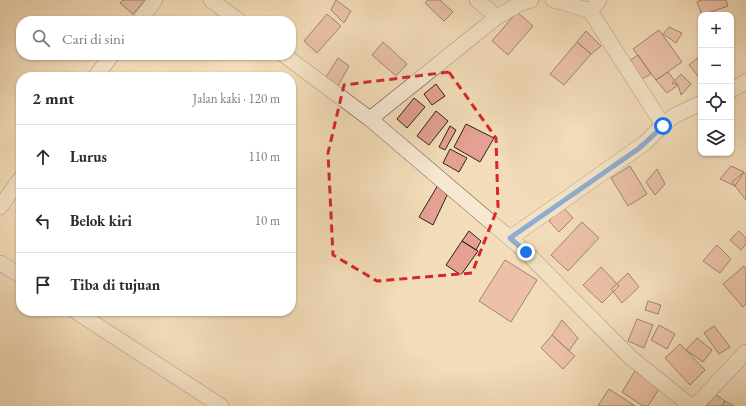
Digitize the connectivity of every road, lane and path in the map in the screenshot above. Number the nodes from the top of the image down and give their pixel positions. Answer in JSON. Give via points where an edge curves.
{"nodes":[{"id":1,"x":155,"y":0,"type":"edge"},
{"id":2,"x":211,"y":0,"type":"edge"},
{"id":3,"x":477,"y":0,"type":"edge"},
{"id":4,"x":531,"y":0,"type":"edge"},
{"id":5,"x":553,"y":0,"type":"edge"},
{"id":6,"x":595,"y":5,"type":"edge"},
{"id":7,"x":143,"y":16,"type":"edge"},
{"id":8,"x":232,"y":16,"type":"edge"},
{"id":9,"x":497,"y":17,"type":"junction"},
{"id":10,"x":108,"y":60,"type":"edge"},
{"id":11,"x":291,"y":60,"type":"edge"},
{"id":12,"x":99,"y":72,"type":"edge"},
{"id":13,"x":746,"y":81,"type":"edge"},
{"id":14,"x":734,"y":88,"type":"edge"},
{"id":15,"x":698,"y":104,"type":"edge"},
{"id":16,"x":370,"y":119,"type":"junction"},
{"id":17,"x":663,"y":126,"type":"junction"},
{"id":18,"x":16,"y":185,"type":"edge"},
{"id":19,"x":0,"y":207,"type":"edge"},
{"id":20,"x":510,"y":238,"type":"junction"},
{"id":21,"x":0,"y":263,"type":"edge"},
{"id":22,"x":16,"y":273,"type":"edge"},
{"id":23,"x":83,"y":316,"type":"edge"},
{"id":24,"x":746,"y":352,"type":"edge"},
{"id":25,"x":221,"y":406,"type":"edge"},
{"id":26,"x":691,"y":406,"type":"edge"},
{"id":27,"x":695,"y":406,"type":"edge"}],
"edges":[{"from":1,"to":7,"type":"street"},
{"from":2,"to":8,"type":"street"},
{"from":3,"to":9,"type":"street"},
{"from":4,"to":9,"type":"street"},
{"from":5,"to":6,"type":"street"},
{"from":6,"to":17,"type":"street"},
{"from":9,"to":16,"type":"street"},
{"from":10,"to":12,"type":"street"},
{"from":11,"to":16,"type":"street"},
{"from":13,"to":14,"type":"street"},
{"from":15,"to":17,"type":"street","via":[[674,116]]},
{"from":16,"to":20,"type":"street"},
{"from":17,"to":20,"type":"street","via":[[638,149]]},
{"from":18,"to":19,"type":"street"},
{"from":20,"to":26,"type":"street","via":[[630,357]]},
{"from":21,"to":22,"type":"street"},
{"from":23,"to":25,"type":"street"},
{"from":24,"to":27,"type":"street"}]}
